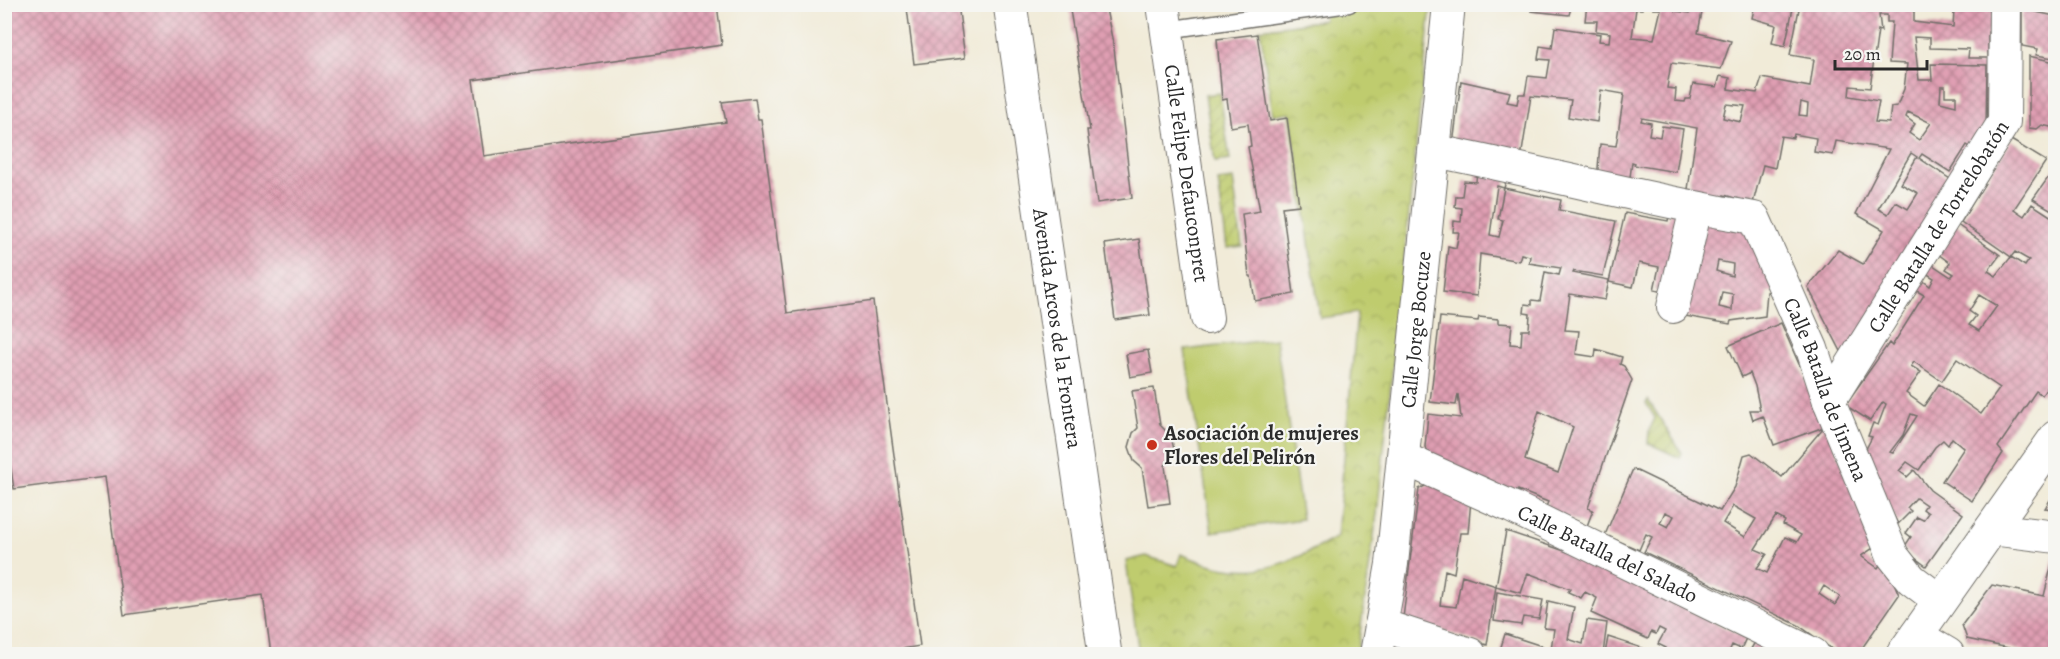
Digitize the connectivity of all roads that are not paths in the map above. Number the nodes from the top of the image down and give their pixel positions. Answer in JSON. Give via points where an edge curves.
{"nodes":[{"id":1,"x":1010,"y":4,"type":"edge"},
{"id":2,"x":1349,"y":4,"type":"edge"},
{"id":3,"x":1449,"y":4,"type":"edge"},
{"id":4,"x":2005,"y":4,"type":"edge"},
{"id":5,"x":1165,"y":17,"type":"edge"},
{"id":6,"x":1435,"y":151,"type":"junction"},
{"id":7,"x":1696,"y":208,"type":"junction"},
{"id":8,"x":1673,"y":307,"type":"dead end"},
{"id":9,"x":1207,"y":318,"type":"dead end"},
{"id":10,"x":1829,"y":401,"type":"junction"},
{"id":11,"x":2055,"y":437,"type":"edge"},
{"id":12,"x":1403,"y":458,"type":"junction"},
{"id":13,"x":1991,"y":529,"type":"junction"},
{"id":14,"x":2055,"y":537,"type":"edge"},
{"id":15,"x":1940,"y":601,"type":"junction"},
{"id":16,"x":1379,"y":640,"type":"edge"},
{"id":17,"x":1910,"y":645,"type":"edge"},
{"id":18,"x":1105,"y":654,"type":"edge"},
{"id":19,"x":1470,"y":654,"type":"edge"},
{"id":20,"x":1813,"y":654,"type":"edge"},
{"id":21,"x":1948,"y":654,"type":"edge"}],
"edges":[{"from":1,"to":18,"type":"main road","name":"Avenida Arcos de la Frontera"},
{"from":2,"to":5,"type":"lane","name":"Calle Felipe Defauconpret"},
{"from":3,"to":6,"type":"street","name":"Calle Jorge Bocuze"},
{"from":4,"to":10,"type":"street","name":"Calle Batalla de Torrelobatón","via":[[2004,122]]},
{"from":5,"to":9,"type":"street","name":"Calle Felipe Defauconpret"},
{"from":6,"to":7,"type":"street","name":"Calle Batalla de Jimena"},
{"from":6,"to":12,"type":"street","name":"Calle Jorge Bocuze"},
{"from":7,"to":8,"type":"street"},
{"from":7,"to":10,"type":"street","name":"Calle Batalla de Jimena","via":[[1754,218],[1812,350]]},
{"from":10,"to":15,"type":"street","name":"Calle Batalla de Jimena","via":[[1893,556],[1911,579]]},
{"from":11,"to":13,"type":"main road"},
{"from":12,"to":16,"type":"street","name":"Calle Jorge Bocuze"},
{"from":12,"to":20,"type":"street","name":"Calle Batalla del Salado"},
{"from":13,"to":14,"type":"street"},
{"from":13,"to":15,"type":"main road"},
{"from":15,"to":17,"type":"main road"},
{"from":16,"to":19,"type":"street"},
{"from":17,"to":21,"type":"street"}]}
